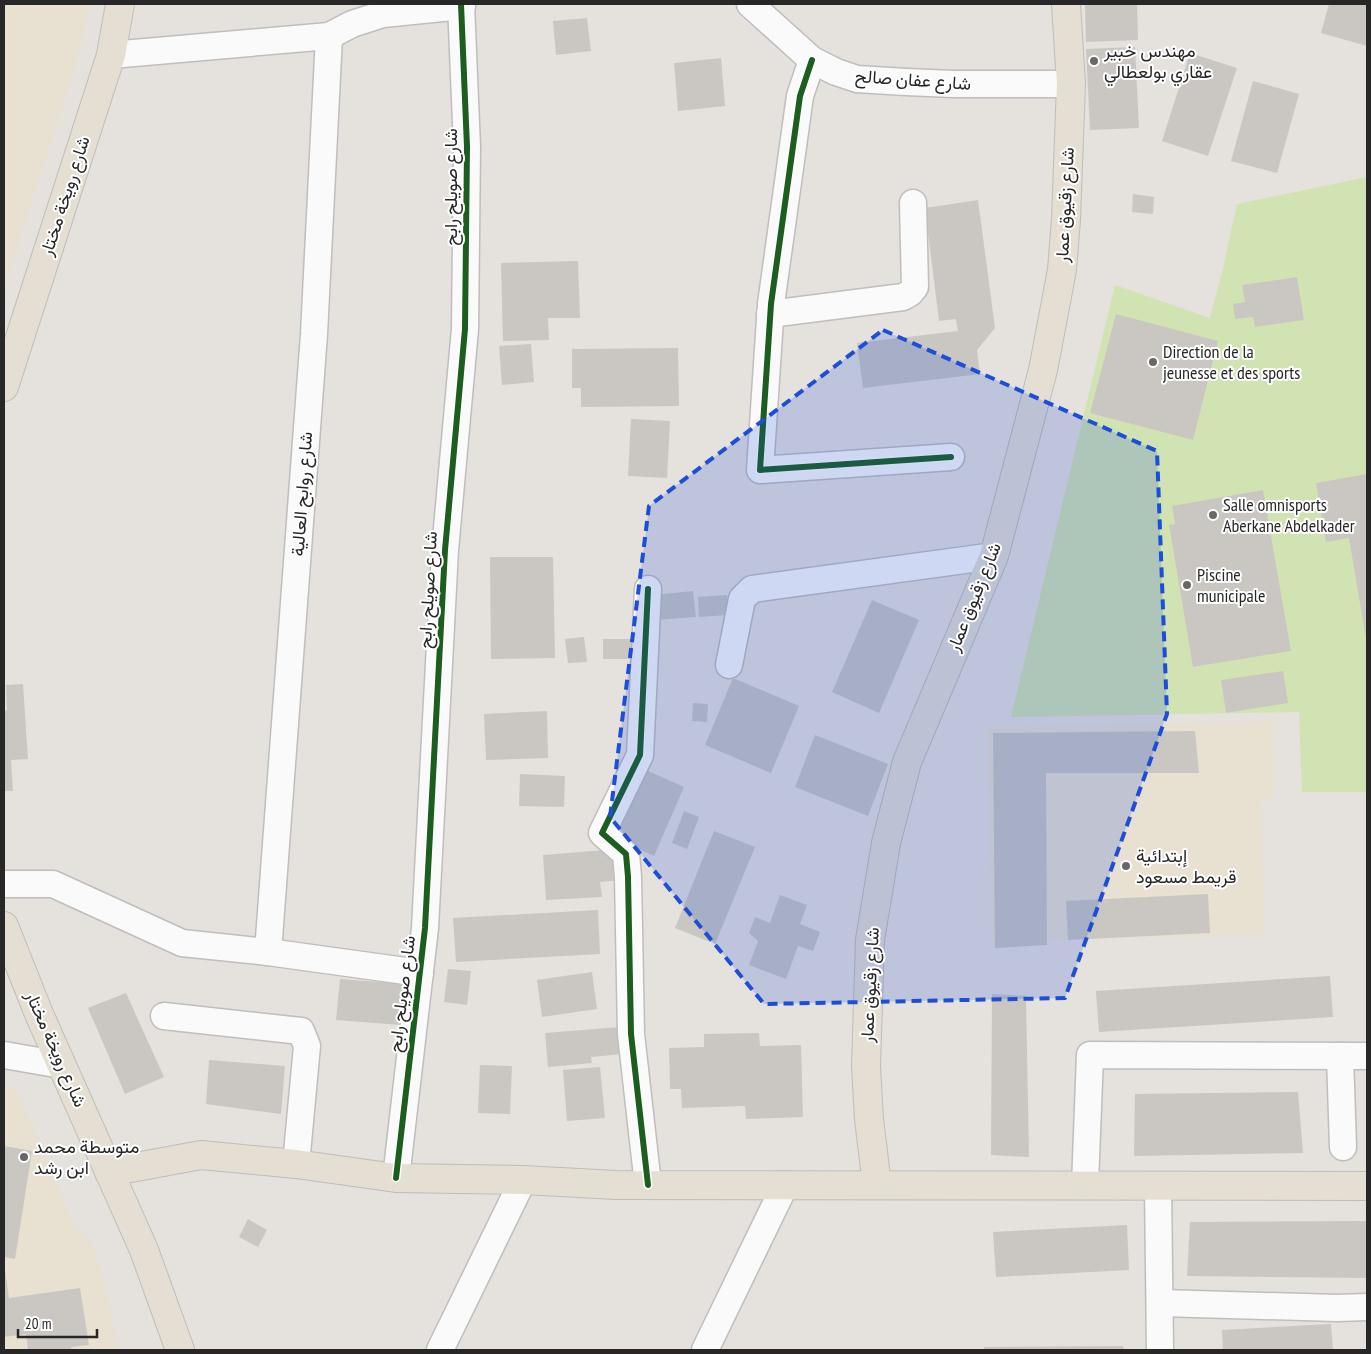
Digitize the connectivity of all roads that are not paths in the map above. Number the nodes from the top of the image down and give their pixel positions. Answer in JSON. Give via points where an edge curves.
{"nodes":[{"id":1,"x":120,"y":4,"type":"edge"},
{"id":2,"x":750,"y":4,"type":"edge"},
{"id":3,"x":1066,"y":4,"type":"edge"},
{"id":4,"x":462,"y":5,"type":"edge"},
{"id":5,"x":329,"y":36,"type":"junction"},
{"id":6,"x":111,"y":54,"type":"junction"},
{"id":7,"x":812,"y":60,"type":"junction"},
{"id":8,"x":1071,"y":84,"type":"junction"},
{"id":9,"x":913,"y":204,"type":"dead end"},
{"id":10,"x":770,"y":314,"type":"junction"},
{"id":11,"x":4,"y":388,"type":"edge"},
{"id":12,"x":951,"y":457,"type":"dead end"},
{"id":13,"x":994,"y":556,"type":"junction"},
{"id":14,"x":648,"y":589,"type":"dead end"},
{"id":15,"x":729,"y":665,"type":"dead end"},
{"id":16,"x":4,"y":884,"type":"edge"},
{"id":17,"x":4,"y":926,"type":"edge"},
{"id":18,"x":268,"y":952,"type":"junction"},
{"id":19,"x":420,"y":973,"type":"junction"},
{"id":20,"x":164,"y":1016,"type":"dead end"},
{"id":21,"x":4,"y":1054,"type":"edge"},
{"id":22,"x":1340,"y":1056,"type":"junction"},
{"id":23,"x":1367,"y":1056,"type":"edge"},
{"id":24,"x":62,"y":1065,"type":"junction"},
{"id":25,"x":1343,"y":1147,"type":"dead end"},
{"id":26,"x":296,"y":1164,"type":"junction"},
{"id":27,"x":109,"y":1172,"type":"junction"},
{"id":28,"x":396,"y":1178,"type":"junction"},
{"id":29,"x":523,"y":1180,"type":"junction"},
{"id":30,"x":648,"y":1185,"type":"junction"},
{"id":31,"x":1085,"y":1185,"type":"junction"},
{"id":32,"x":786,"y":1186,"type":"junction"},
{"id":33,"x":877,"y":1186,"type":"junction"},
{"id":34,"x":1158,"y":1186,"type":"junction"},
{"id":35,"x":1367,"y":1186,"type":"edge"},
{"id":36,"x":1160,"y":1304,"type":"junction"},
{"id":37,"x":1367,"y":1307,"type":"edge"},
{"id":38,"x":180,"y":1350,"type":"edge"},
{"id":39,"x":440,"y":1350,"type":"edge"},
{"id":40,"x":705,"y":1350,"type":"edge"},
{"id":41,"x":1160,"y":1350,"type":"edge"}],
"edges":[{"from":1,"to":6,"type":"main road","name":"شارع رويخة مختار"},
{"from":2,"to":7,"type":"street","name":"شارع عفان صالح"},
{"from":3,"to":8,"type":"main road","name":"شارع زقيوق عمار"},
{"from":4,"to":5,"type":"street","via":[[383,14]]},
{"from":4,"to":19,"type":"street","name":"شارع صويلح رابح","via":[[467,147],[465,329],[444,550]]},
{"from":5,"to":6,"type":"street"},
{"from":5,"to":18,"type":"street","name":"شارع روابح العالية","via":[[314,343]]},
{"from":6,"to":11,"type":"main road","name":"شارع رويخة مختار"},
{"from":7,"to":8,"type":"street","name":"شارع عفان صالح","via":[[857,78],[906,82]]},
{"from":7,"to":10,"type":"street","via":[[800,96]]},
{"from":8,"to":13,"type":"main road","name":"شارع زقيوق عمار","via":[[1062,270],[1043,370]]},
{"from":9,"to":10,"type":"street","via":[[915,287],[910,293],[903,297]]},
{"from":10,"to":12,"type":"street","via":[[760,470]]},
{"from":13,"to":15,"type":"street","via":[[752,589],[742,599]]},
{"from":13,"to":33,"type":"main road","name":"شارع زقيوق عمار","via":[[907,762],[886,842],[870,940],[867,1003],[866,1066]]},
{"from":14,"to":30,"type":"street","via":[[640,755],[602,833],[626,854],[631,1034]]},
{"from":16,"to":18,"type":"street","via":[[53,884],[182,943]]},
{"from":17,"to":24,"type":"main road","name":"شارع رويخة مختار"},
{"from":18,"to":19,"type":"street"},
{"from":19,"to":28,"type":"street","name":"شارع صويلح رابح"},
{"from":20,"to":26,"type":"street","via":[[301,1031],[307,1046]]},
{"from":21,"to":24,"type":"street"},
{"from":22,"to":23,"type":"street"},
{"from":22,"to":25,"type":"street"},
{"from":22,"to":31,"type":"street","via":[[1090,1055]]},
{"from":24,"to":27,"type":"main road","name":"شارع رويخة مختار"},
{"from":26,"to":27,"type":"main road","via":[[201,1155]]},
{"from":26,"to":28,"type":"main road"},
{"from":27,"to":38,"type":"main road","name":"شارع رويخة مختار","via":[[144,1250]]},
{"from":28,"to":29,"type":"main road"},
{"from":29,"to":30,"type":"main road"},
{"from":29,"to":39,"type":"street"},
{"from":30,"to":32,"type":"main road"},
{"from":31,"to":33,"type":"main road"},
{"from":31,"to":34,"type":"main road"},
{"from":32,"to":33,"type":"main road"},
{"from":32,"to":40,"type":"street"},
{"from":34,"to":35,"type":"main road"},
{"from":34,"to":36,"type":"street"},
{"from":36,"to":37,"type":"street"},
{"from":36,"to":41,"type":"street"}]}
